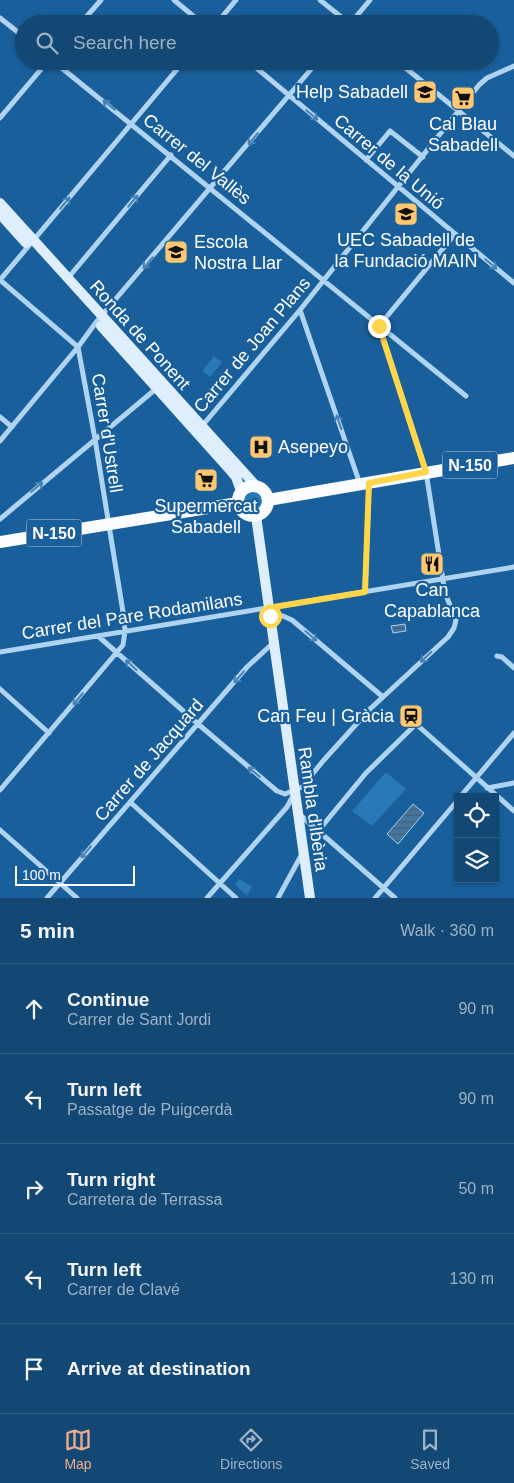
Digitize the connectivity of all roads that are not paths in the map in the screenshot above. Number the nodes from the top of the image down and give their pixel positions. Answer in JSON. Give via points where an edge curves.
{"nodes":[{"id":1,"x":101,"y":0,"type":"edge"},
{"id":2,"x":174,"y":0,"type":"edge"},
{"id":3,"x":236,"y":0,"type":"edge"},
{"id":4,"x":320,"y":0,"type":"edge"},
{"id":5,"x":370,"y":0,"type":"edge"},
{"id":6,"x":88,"y":15,"type":"edge"},
{"id":7,"x":192,"y":15,"type":"edge"},
{"id":8,"x":224,"y":15,"type":"edge"},
{"id":9,"x":339,"y":15,"type":"edge"},
{"id":10,"x":358,"y":15,"type":"edge"},
{"id":11,"x":0,"y":18,"type":"edge"},
{"id":12,"x":15,"y":30,"type":"edge"},
{"id":13,"x":514,"y":66,"type":"edge"},
{"id":14,"x":40,"y":70,"type":"edge"},
{"id":15,"x":64,"y":70,"type":"edge"},
{"id":16,"x":177,"y":70,"type":"edge"},
{"id":17,"x":259,"y":70,"type":"edge"},
{"id":18,"x":311,"y":70,"type":"edge"},
{"id":19,"x":408,"y":70,"type":"edge"},
{"id":20,"x":290,"y":96,"type":"junction"},
{"id":21,"x":459,"y":111,"type":"junction"},
{"id":22,"x":0,"y":118,"type":"edge"},
{"id":23,"x":132,"y":124,"type":"junction"},
{"id":24,"x":171,"y":156,"type":"junction"},
{"id":25,"x":514,"y":156,"type":"edge"},
{"id":26,"x":423,"y":157,"type":"junction"},
{"id":27,"x":366,"y":160,"type":"junction"},
{"id":28,"x":212,"y":188,"type":"junction"},
{"id":29,"x":398,"y":188,"type":"junction"},
{"id":30,"x":0,"y":203,"type":"edge"},
{"id":31,"x":0,"y":214,"type":"edge"},
{"id":32,"x":455,"y":234,"type":"junction"},
{"id":33,"x":32,"y":243,"type":"junction"},
{"id":34,"x":67,"y":278,"type":"junction"},
{"id":35,"x":0,"y":280,"type":"edge"},
{"id":36,"x":323,"y":280,"type":"junction"},
{"id":37,"x":514,"y":283,"type":"edge"},
{"id":38,"x":300,"y":310,"type":"junction"},
{"id":39,"x":100,"y":319,"type":"junction"},
{"id":40,"x":379,"y":326,"type":"junction"},
{"id":41,"x":78,"y":347,"type":"junction"},
{"id":42,"x":157,"y":388,"type":"junction"},
{"id":43,"x":466,"y":396,"type":"dead end"},
{"id":44,"x":0,"y":417,"type":"edge"},
{"id":45,"x":202,"y":427,"type":"junction"},
{"id":46,"x":12,"y":428,"type":"junction"},
{"id":47,"x":96,"y":439,"type":"junction"},
{"id":48,"x":0,"y":441,"type":"edge"},
{"id":49,"x":514,"y":458,"type":"edge"},
{"id":50,"x":426,"y":472,"type":"junction"},
{"id":51,"x":365,"y":483,"type":"junction"},
{"id":52,"x":257,"y":487,"type":"junction"},
{"id":53,"x":239,"y":497,"type":"junction"},
{"id":54,"x":268,"y":500,"type":"junction"},
{"id":55,"x":256,"y":516,"type":"junction"},
{"id":56,"x":0,"y":518,"type":"edge"},
{"id":57,"x":108,"y":524,"type":"junction"},
{"id":58,"x":0,"y":542,"type":"edge"},
{"id":59,"x":514,"y":567,"type":"edge"},
{"id":60,"x":444,"y":578,"type":"junction"},
{"id":61,"x":365,"y":592,"type":"junction"},
{"id":62,"x":269,"y":612,"type":"junction"},
{"id":63,"x":124,"y":632,"type":"junction"},
{"id":64,"x":98,"y":636,"type":"junction"},
{"id":65,"x":273,"y":642,"type":"junction"},
{"id":66,"x":0,"y":652,"type":"edge"},
{"id":67,"x":118,"y":652,"type":"junction"},
{"id":68,"x":497,"y":656,"type":"dead end"},
{"id":69,"x":514,"y":668,"type":"edge"},
{"id":70,"x":0,"y":689,"type":"edge"},
{"id":71,"x":383,"y":697,"type":"junction"},
{"id":72,"x":198,"y":724,"type":"junction"},
{"id":73,"x":49,"y":733,"type":"junction"},
{"id":74,"x":514,"y":733,"type":"edge"},
{"id":75,"x":476,"y":778,"type":"junction"},
{"id":76,"x":514,"y":783,"type":"edge"},
{"id":77,"x":487,"y":788,"type":"junction"},
{"id":78,"x":0,"y":790,"type":"edge"},
{"id":79,"x":295,"y":791,"type":"junction"},
{"id":80,"x":463,"y":793,"type":"edge"},
{"id":81,"x":130,"y":802,"type":"junction"},
{"id":82,"x":454,"y":804,"type":"edge"},
{"id":83,"x":514,"y":811,"type":"edge"},
{"id":84,"x":298,"y":813,"type":"junction"},
{"id":85,"x":0,"y":830,"type":"edge"},
{"id":86,"x":319,"y":830,"type":"junction"},
{"id":87,"x":303,"y":852,"type":"junction"},
{"id":88,"x":60,"y":883,"type":"junction"},
{"id":89,"x":220,"y":883,"type":"junction"},
{"id":90,"x":383,"y":888,"type":"junction"},
{"id":91,"x":47,"y":898,"type":"edge"},
{"id":92,"x":77,"y":898,"type":"edge"},
{"id":93,"x":207,"y":898,"type":"edge"},
{"id":94,"x":236,"y":898,"type":"edge"},
{"id":95,"x":278,"y":898,"type":"edge"},
{"id":96,"x":310,"y":898,"type":"edge"},
{"id":97,"x":375,"y":898,"type":"edge"},
{"id":98,"x":395,"y":898,"type":"edge"}],
"edges":[{"from":1,"to":6,"type":"street"},
{"from":2,"to":7,"type":"street"},
{"from":3,"to":8,"type":"street"},
{"from":4,"to":9,"type":"street"},
{"from":5,"to":10,"type":"street"},
{"from":11,"to":12,"type":"street"},
{"from":13,"to":21,"type":"street","name":"Carrer de Joan Plans","via":[[487,78]]},
{"from":14,"to":22,"type":"street"},
{"from":23,"to":15,"type":"street","name":"Carrer del Vallès","one_way":true},
{"from":16,"to":23,"type":"street"},
{"from":17,"to":20,"type":"street","name":"Carrer de la Unió"},
{"from":18,"to":20,"type":"street"},
{"from":19,"to":21,"type":"street"},
{"from":20,"to":27,"type":"street","name":"Carrer de la Unió","one_way":true},
{"from":20,"to":28,"type":"street","one_way":true},
{"from":21,"to":25,"type":"street"},
{"from":21,"to":26,"type":"street","name":"Carrer de Joan Plans"},
{"from":23,"to":24,"type":"street","name":"Carrer del Vallès"},
{"from":33,"to":23,"type":"street","one_way":true},
{"from":24,"to":28,"type":"street","name":"Carrer del Vallès"},
{"from":34,"to":24,"type":"street","one_way":true},
{"from":26,"to":27,"type":"street","via":[[390,130]]},
{"from":26,"to":29,"type":"street","name":"Carrer de Joan Plans"},
{"from":27,"to":29,"type":"street","name":"Carrer de la Unió"},
{"from":28,"to":36,"type":"street","name":"Carrer del Vallès"},
{"from":28,"to":39,"type":"street","one_way":true},
{"from":29,"to":32,"type":"street","name":"Carrer de la Unió"},
{"from":29,"to":36,"type":"street","name":"Carrer de Joan Plans"},
{"from":30,"to":33,"type":"main road","name":"Ronda de Ponent"},
{"from":31,"to":33,"type":"main road","name":"Ronda de Ponent"},
{"from":32,"to":37,"type":"street","name":"Carrer de la Unió","one_way":true},
{"from":32,"to":40,"type":"street"},
{"from":33,"to":34,"type":"main road","name":"Ronda de Ponent"},
{"from":33,"to":35,"type":"street"},
{"from":33,"to":39,"type":"main road","name":"Ronda de Ponent"},
{"from":34,"to":39,"type":"main road","name":"Ronda de Ponent"},
{"from":35,"to":41,"type":"street"},
{"from":36,"to":38,"type":"street","name":"Carrer de Joan Plans"},
{"from":36,"to":40,"type":"street","name":"Carrer del Vallès"},
{"from":38,"to":45,"type":"street","name":"Carrer de Joan Plans"},
{"from":51,"to":38,"type":"street","one_way":true},
{"from":39,"to":41,"type":"street"},
{"from":39,"to":42,"type":"main road","name":"Ronda de Ponent"},
{"from":39,"to":45,"type":"main road","name":"Ronda de Ponent"},
{"from":40,"to":43,"type":"street","name":"Carrer del Vallès"},
{"from":40,"to":50,"type":"street"},
{"from":41,"to":46,"type":"street"},
{"from":41,"to":47,"type":"street","name":"Carrer d'Ustrell"},
{"from":42,"to":47,"type":"street"},
{"from":42,"to":53,"type":"main road","name":"Ronda de Ponent","via":[[236,477]]},
{"from":44,"to":46,"type":"street"},
{"from":45,"to":52,"type":"main road","name":"Ronda de Ponent"},
{"from":46,"to":48,"type":"street"},
{"from":56,"to":47,"type":"street","one_way":true},
{"from":47,"to":57,"type":"street","name":"Carrer d'Ustrell"},
{"from":49,"to":50,"type":"main road","number":"N-150"},
{"from":50,"to":51,"type":"main road","number":"N-150"},
{"from":50,"to":60,"type":"street"},
{"from":51,"to":54,"type":"main road","number":"N-150"},
{"from":51,"to":61,"type":"street"},
{"from":52,"to":53,"type":"main road","via":[[248,487]]},
{"from":52,"to":54,"type":"main road"},
{"from":53,"to":55,"type":"main road","via":[[243,512]]},
{"from":53,"to":57,"type":"main road","number":"N-150"},
{"from":54,"to":55,"type":"main road","via":[[266,509]]},
{"from":55,"to":62,"type":"main road","name":"Rambla d'Ibèria"},
{"from":57,"to":58,"type":"main road","number":"N-150"},
{"from":57,"to":63,"type":"street","name":"Carrer d'Ustrell"},
{"from":59,"to":60,"type":"street","name":"Carrer del Pare Rodamilans"},
{"from":60,"to":61,"type":"street","name":"Carrer del Pare Rodamilans"},
{"from":60,"to":71,"type":"street","one_way":true,"via":[[445,593],[456,620],[454,628]]},
{"from":61,"to":62,"type":"street","name":"Carrer del Pare Rodamilans"},
{"from":62,"to":63,"type":"street","name":"Carrer del Pare Rodamilans"},
{"from":62,"to":65,"type":"main road","name":"Rambla d'Ibèria"},
{"from":62,"to":71,"type":"street","one_way":true,"via":[[292,620]]},
{"from":63,"to":64,"type":"street","name":"Carrer del Pare Rodamilans"},
{"from":63,"to":67,"type":"street","via":[[123,645]]},
{"from":64,"to":66,"type":"street","name":"Carrer del Pare Rodamilans"},
{"from":64,"to":67,"type":"street"},
{"from":65,"to":72,"type":"street","name":"Carrer de Jacquard","one_way":true},
{"from":65,"to":79,"type":"main road","name":"Rambla d'Ibèria"},
{"from":72,"to":67,"type":"street","one_way":true},
{"from":67,"to":73,"type":"street","one_way":true},
{"from":68,"to":69,"type":"street"},
{"from":70,"to":73,"type":"street"},
{"from":71,"to":79,"type":"street"},
{"from":79,"to":72,"type":"street","one_way":true,"via":[[285,794],[277,791]]},
{"from":72,"to":81,"type":"street","name":"Carrer de Jacquard"},
{"from":73,"to":78,"type":"street"},
{"from":74,"to":75,"type":"street"},
{"from":75,"to":77,"type":"street"},
{"from":75,"to":80,"type":"street"},
{"from":75,"to":86,"type":"street","via":[[416,724],[366,773]]},
{"from":76,"to":77,"type":"street"},
{"from":77,"to":83,"type":"street"},
{"from":79,"to":84,"type":"main road","name":"Rambla d'Ibèria"},
{"from":79,"to":89,"type":"street","via":[[287,807]]},
{"from":81,"to":88,"type":"street","name":"Carrer de Jacquard","one_way":true},
{"from":81,"to":89,"type":"street"},
{"from":82,"to":90,"type":"street"},
{"from":84,"to":86,"type":"street"},
{"from":84,"to":87,"type":"main road","name":"Rambla d'Ibèria"},
{"from":85,"to":88,"type":"street"},
{"from":86,"to":90,"type":"street"},
{"from":87,"to":95,"type":"street"},
{"from":87,"to":96,"type":"main road","name":"Rambla d'Ibèria"},
{"from":88,"to":91,"type":"street","name":"Carrer de Jacquard"},
{"from":88,"to":92,"type":"street"},
{"from":89,"to":93,"type":"street"},
{"from":89,"to":94,"type":"street"},
{"from":90,"to":97,"type":"street"},
{"from":90,"to":98,"type":"street"}]}
